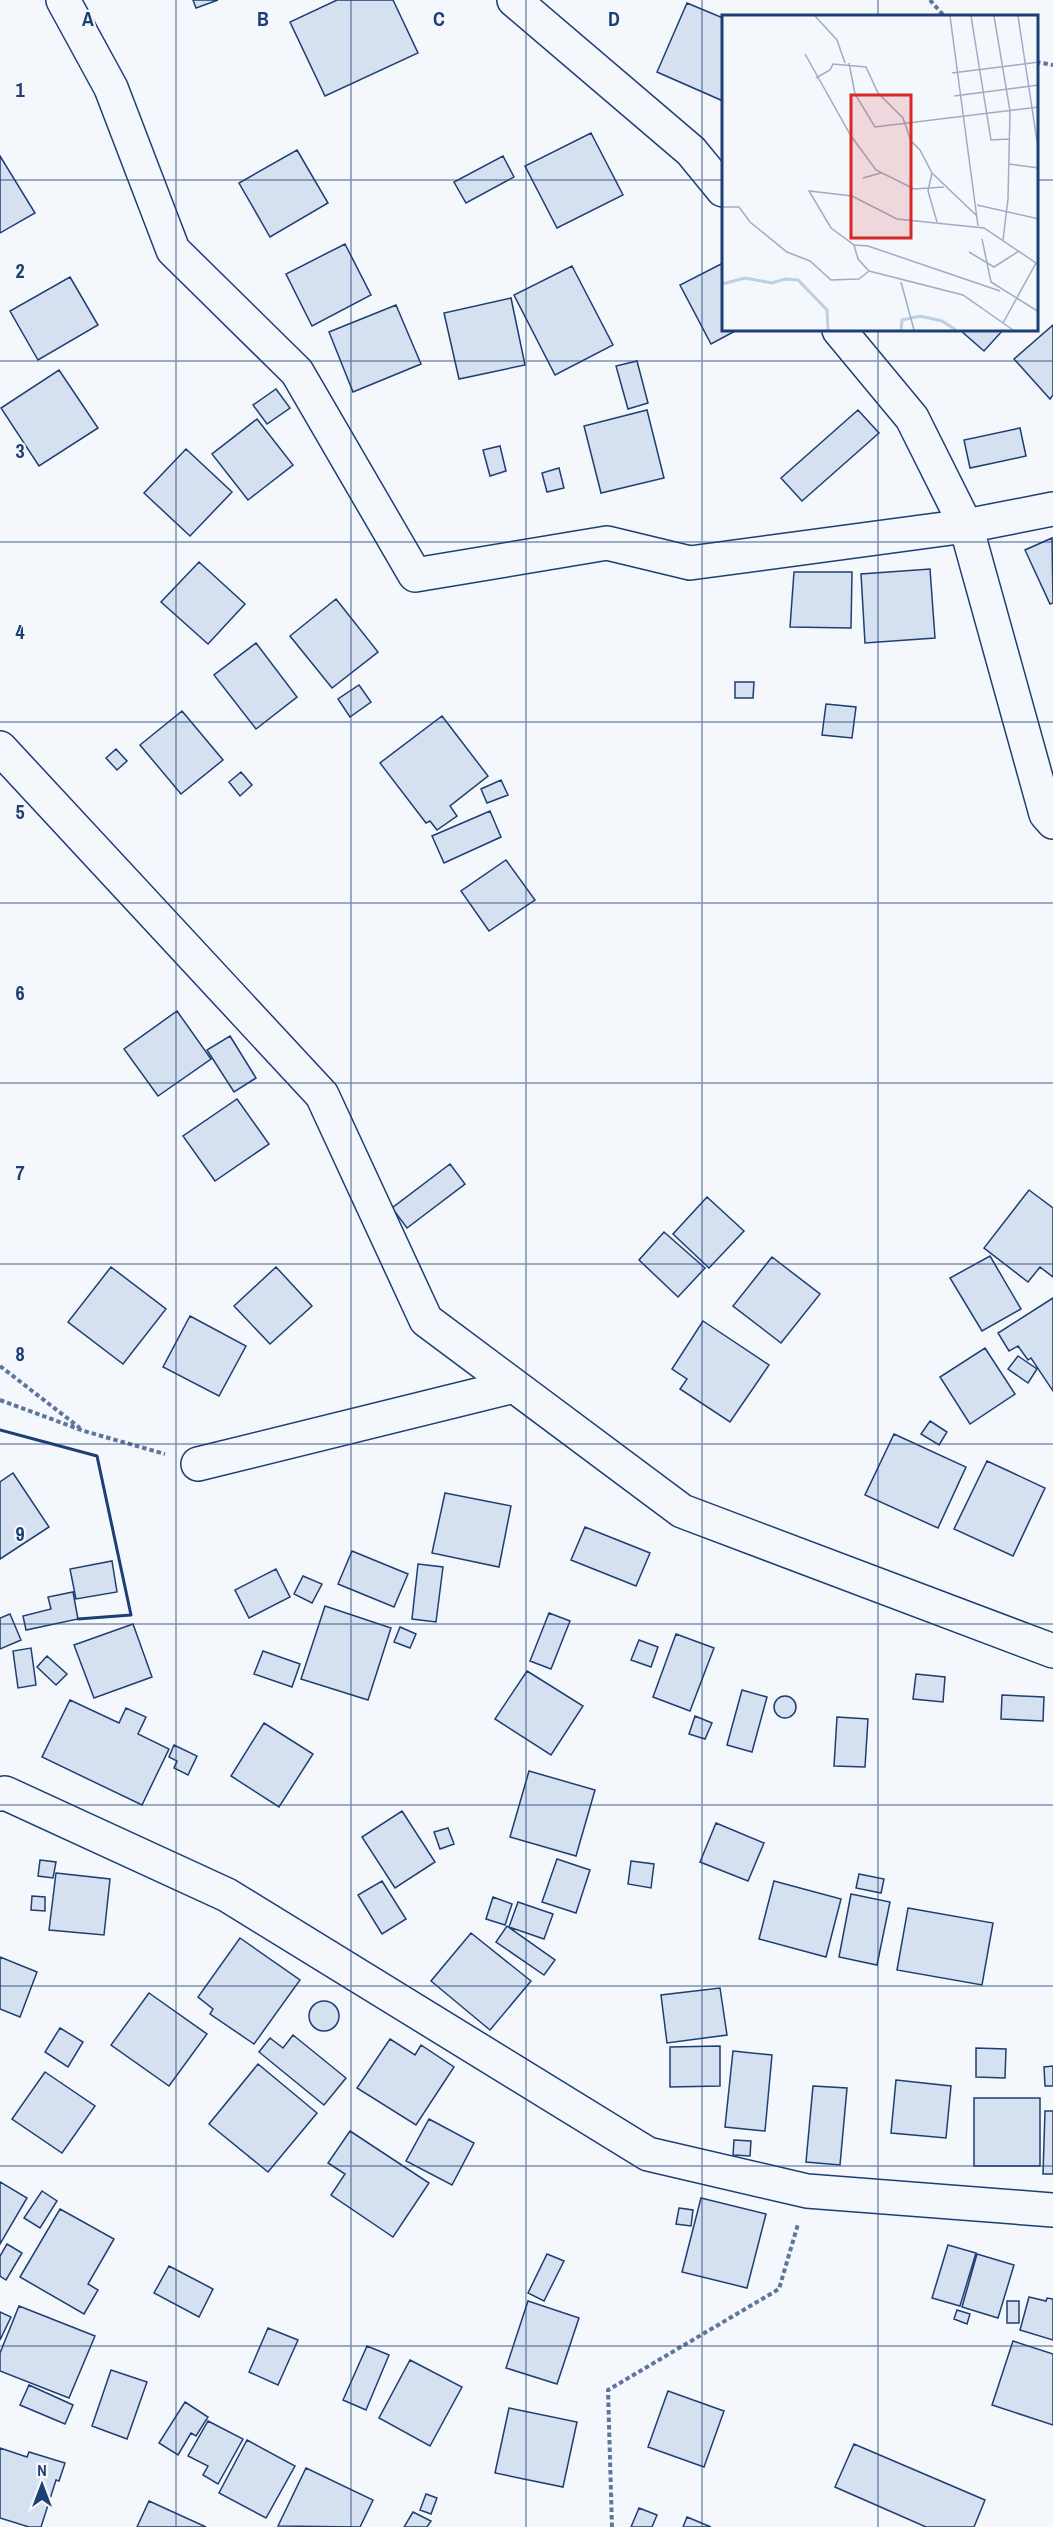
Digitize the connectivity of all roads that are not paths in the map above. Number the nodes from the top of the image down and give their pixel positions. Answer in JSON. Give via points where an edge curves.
{"nodes":[{"id":1,"x":63,"y":0,"type":"edge"},
{"id":2,"x":514,"y":0,"type":"edge"},
{"id":3,"x":722,"y":189,"type":"edge"},
{"id":4,"x":841,"y":332,"type":"edge"},
{"id":5,"x":1053,"y":509,"type":"edge"},
{"id":6,"x":966,"y":526,"type":"junction"},
{"id":7,"x":0,"y":748,"type":"edge"},
{"id":8,"x":1053,"y":822,"type":"edge"},
{"id":9,"x":514,"y":1386,"type":"junction"},
{"id":10,"x":198,"y":1464,"type":"road end"},
{"id":11,"x":1053,"y":1651,"type":"edge"},
{"id":12,"x":0,"y":1794,"type":"edge"},
{"id":13,"x":1053,"y":2210,"type":"edge"}],
"edges":[{"from":1,"to":6,"type":"street","via":[[111,88],[173,250],[297,372],[415,575],[607,543],[690,564]]},
{"from":2,"to":3,"type":"street","via":[[690,151]]},
{"from":4,"to":6,"type":"street","via":[[912,418]]},
{"from":5,"to":6,"type":"street"},
{"from":6,"to":8,"type":"street","via":[[1046,814]]},
{"from":7,"to":9,"type":"street","via":[[322,1095],[426,1320]]},
{"from":9,"to":10,"type":"street"},
{"from":9,"to":11,"type":"street","via":[[682,1511]]},
{"from":12,"to":13,"type":"street","via":[[227,1895],[648,2154],[807,2191]]}]}
